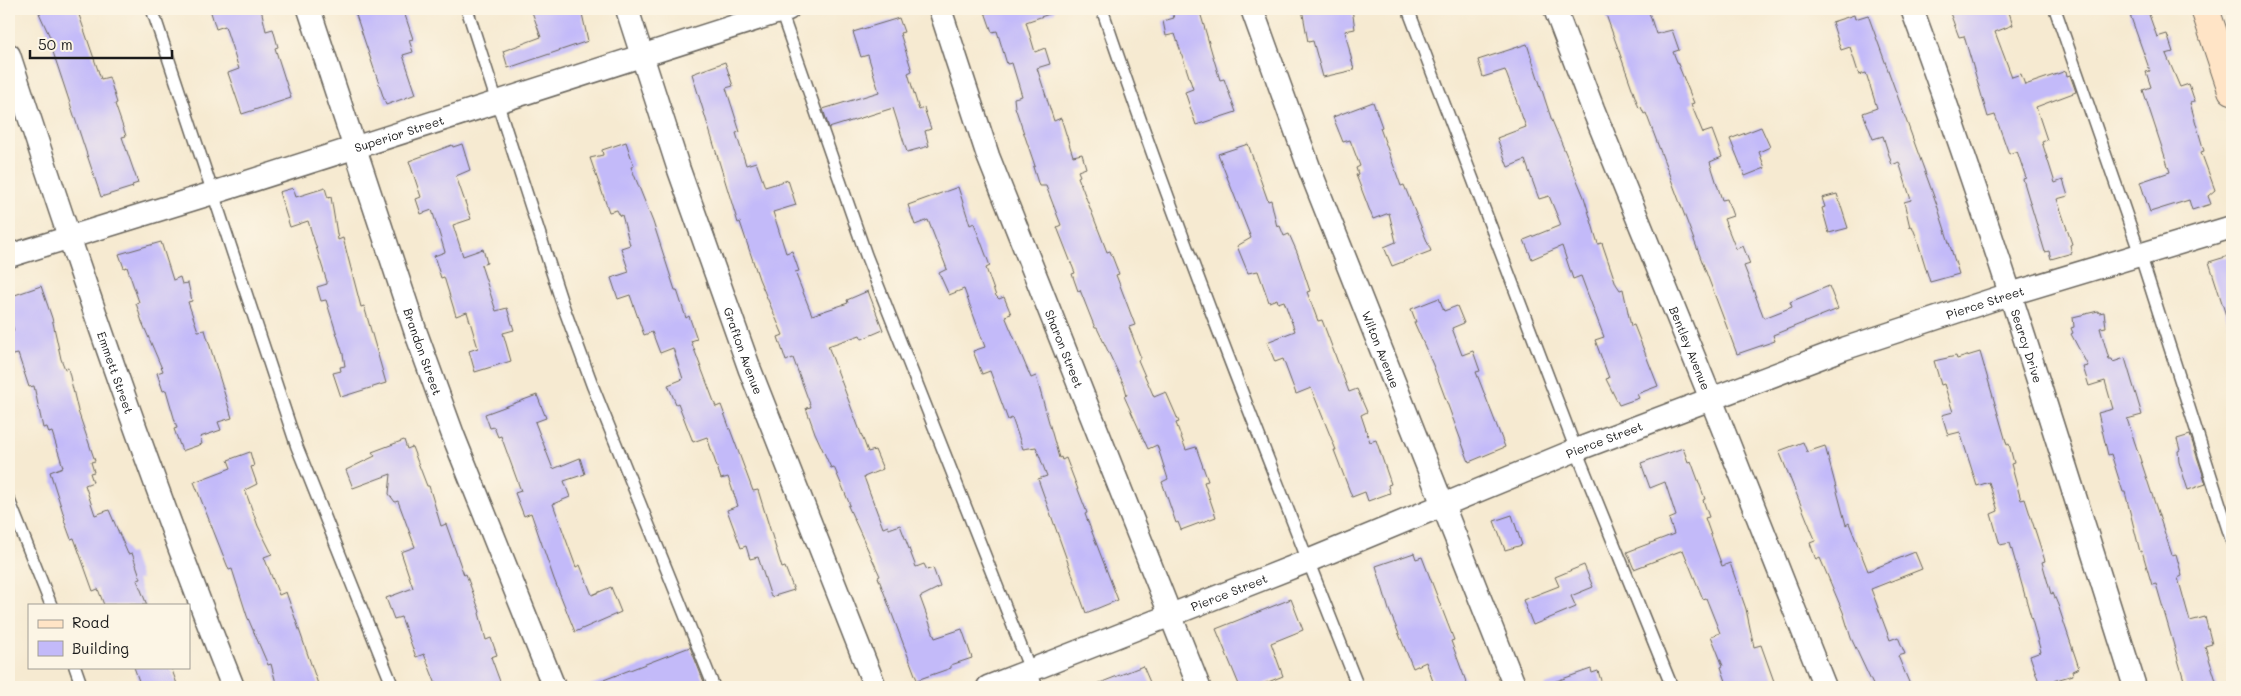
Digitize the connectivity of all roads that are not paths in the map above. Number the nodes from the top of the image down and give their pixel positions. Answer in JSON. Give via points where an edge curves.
{"nodes":[{"id":1,"x":152,"y":9,"type":"edge"},
{"id":2,"x":309,"y":9,"type":"edge"},
{"id":3,"x":467,"y":9,"type":"edge"},
{"id":4,"x":627,"y":9,"type":"edge"},
{"id":5,"x":940,"y":9,"type":"edge"},
{"id":6,"x":1102,"y":9,"type":"edge"},
{"id":7,"x":1252,"y":9,"type":"edge"},
{"id":8,"x":1408,"y":9,"type":"edge"},
{"id":9,"x":1555,"y":9,"type":"edge"},
{"id":10,"x":1912,"y":9,"type":"edge"},
{"id":11,"x":2056,"y":9,"type":"edge"},
{"id":12,"x":2205,"y":9,"type":"edge"},
{"id":13,"x":783,"y":10,"type":"edge"},
{"id":14,"x":9,"y":54,"type":"edge"},
{"id":15,"x":643,"y":56,"type":"junction"},
{"id":16,"x":2232,"y":90,"type":"edge"},
{"id":17,"x":498,"y":103,"type":"junction"},
{"id":18,"x":354,"y":148,"type":"junction"},
{"id":19,"x":213,"y":193,"type":"junction"},
{"id":20,"x":2232,"y":227,"type":"edge"},
{"id":21,"x":68,"y":236,"type":"junction"},
{"id":22,"x":2140,"y":254,"type":"junction"},
{"id":23,"x":9,"y":256,"type":"edge"},
{"id":24,"x":2010,"y":294,"type":"junction"},
{"id":25,"x":1711,"y":399,"type":"junction"},
{"id":26,"x":1576,"y":450,"type":"junction"},
{"id":27,"x":9,"y":500,"type":"edge"},
{"id":28,"x":1441,"y":506,"type":"junction"},
{"id":29,"x":2232,"y":542,"type":"edge"},
{"id":30,"x":1308,"y":561,"type":"junction"},
{"id":31,"x":51,"y":604,"type":"edge"},
{"id":32,"x":1170,"y":615,"type":"junction"},
{"id":33,"x":75,"y":668,"type":"edge"},
{"id":34,"x":1034,"y":679,"type":"edge"},
{"id":35,"x":82,"y":687,"type":"edge"},
{"id":36,"x":233,"y":687,"type":"edge"},
{"id":37,"x":393,"y":687,"type":"edge"},
{"id":38,"x":554,"y":687,"type":"edge"},
{"id":39,"x":714,"y":687,"type":"edge"},
{"id":40,"x":875,"y":687,"type":"edge"},
{"id":41,"x":988,"y":687,"type":"edge"},
{"id":42,"x":1199,"y":687,"type":"edge"},
{"id":43,"x":1358,"y":687,"type":"edge"},
{"id":44,"x":1515,"y":687,"type":"edge"},
{"id":45,"x":1672,"y":687,"type":"edge"},
{"id":46,"x":1825,"y":687,"type":"edge"},
{"id":47,"x":2134,"y":687,"type":"edge"}],
"edges":[{"from":1,"to":19,"type":"lane"},
{"from":2,"to":18,"type":"street","name":"Brandon Street"},
{"from":3,"to":17,"type":"lane"},
{"from":4,"to":15,"type":"street","name":"Grafton Avenue"},
{"from":5,"to":32,"type":"street","name":"Sharon Street","via":[[988,156]]},
{"from":6,"to":30,"type":"lane","via":[[1200,286]]},
{"from":7,"to":28,"type":"street","name":"Wilton Avenue","via":[[1310,170]]},
{"from":8,"to":26,"type":"lane"},
{"from":9,"to":25,"type":"street","name":"Bentley Avenue","via":[[1592,109]]},
{"from":10,"to":24,"type":"street","name":"Searcy Drive","via":[[1951,114]]},
{"from":11,"to":22,"type":"lane"},
{"from":12,"to":16,"type":"street"},
{"from":13,"to":15,"type":"street","name":"Superior Street"},
{"from":13,"to":34,"type":"lane","via":[[866,255]]},
{"from":14,"to":21,"type":"street","name":"Emmett Street"},
{"from":15,"to":17,"type":"street","name":"Superior Street"},
{"from":15,"to":40,"type":"street","name":"Grafton Avenue","via":[[679,170],[750,370]]},
{"from":17,"to":18,"type":"street","name":"Superior Street"},
{"from":17,"to":39,"type":"lane","via":[[561,300]]},
{"from":18,"to":19,"type":"street","name":"Superior Street"},
{"from":18,"to":38,"type":"street","name":"Brandon Street","via":[[453,435]]},
{"from":19,"to":21,"type":"street","name":"Superior Street"},
{"from":19,"to":37,"type":"lane","via":[[297,447]]},
{"from":20,"to":22,"type":"street","name":"Pierce Street"},
{"from":21,"to":23,"type":"street","name":"Superior Street"},
{"from":21,"to":36,"type":"street","name":"Emmett Street","via":[[140,446]]},
{"from":22,"to":24,"type":"street","name":"Pierce Street"},
{"from":22,"to":29,"type":"lane"},
{"from":24,"to":25,"type":"street","name":"Pierce Street","via":[[1876,337]]},
{"from":24,"to":47,"type":"street","name":"Searcy Drive"},
{"from":25,"to":26,"type":"street","name":"Pierce Street"},
{"from":25,"to":46,"type":"street","name":"Bentley Avenue"},
{"from":26,"to":28,"type":"street","name":"Pierce Street"},
{"from":26,"to":45,"type":"lane"},
{"from":27,"to":31,"type":"lane"},
{"from":28,"to":30,"type":"street","name":"Pierce Street"},
{"from":28,"to":44,"type":"street","name":"Wilton Avenue"},
{"from":30,"to":32,"type":"street","name":"Pierce Street"},
{"from":30,"to":43,"type":"lane"},
{"from":32,"to":34,"type":"street","name":"Pierce Street"},
{"from":32,"to":42,"type":"street","name":"Sharon Street"},
{"from":33,"to":35,"type":"lane"},
{"from":34,"to":41,"type":"street","name":"Pierce Street"}]}
